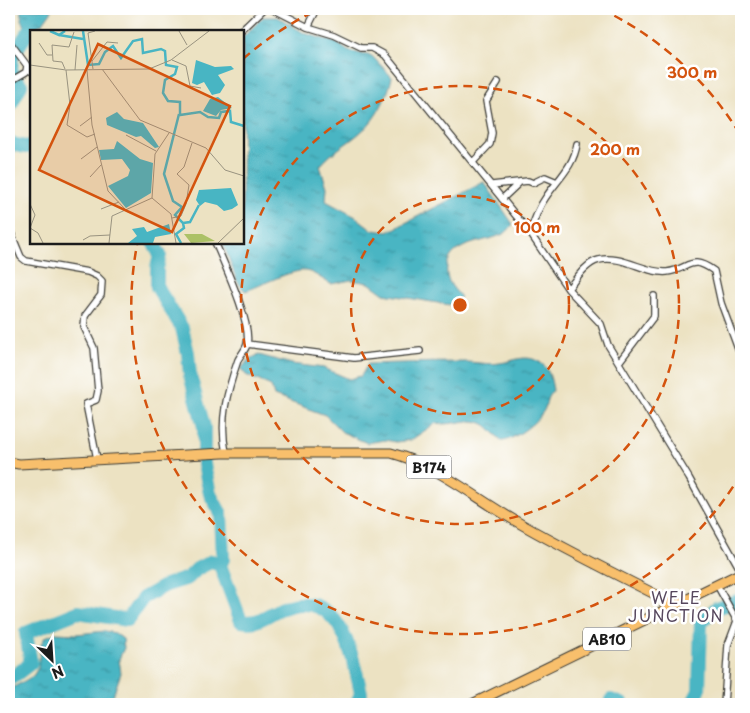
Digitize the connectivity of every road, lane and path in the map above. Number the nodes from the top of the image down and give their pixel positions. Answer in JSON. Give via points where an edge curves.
{"nodes":[{"id":1,"x":264,"y":9,"type":"edge"},
{"id":2,"x":273,"y":9,"type":"edge"},
{"id":3,"x":317,"y":9,"type":"edge"},
{"id":4,"x":308,"y":27,"type":"junction"},
{"id":5,"x":242,"y":30,"type":"edge"},
{"id":6,"x":10,"y":43,"type":"edge"},
{"id":7,"x":29,"y":69,"type":"edge"},
{"id":8,"x":9,"y":82,"type":"edge"},
{"id":9,"x":498,"y":82,"type":"dead end"},
{"id":10,"x":577,"y":144,"type":"dead end"},
{"id":11,"x":473,"y":162,"type":"junction"},
{"id":12,"x":520,"y":182,"type":"junction"},
{"id":13,"x":557,"y":182,"type":"junction"},
{"id":14,"x":492,"y":185,"type":"junction"},
{"id":15,"x":502,"y":199,"type":"junction"},
{"id":16,"x":9,"y":228,"type":"edge"},
{"id":17,"x":530,"y":233,"type":"junction"},
{"id":18,"x":216,"y":244,"type":"edge"},
{"id":19,"x":568,"y":289,"type":"junction"},
{"id":20,"x":654,"y":296,"type":"dead end"},
{"id":21,"x":247,"y":344,"type":"junction"},
{"id":22,"x":420,"y":352,"type":"dead end"},
{"id":23,"x":741,"y":357,"type":"edge"},
{"id":24,"x":619,"y":362,"type":"junction"},
{"id":25,"x":225,"y":453,"type":"junction"},
{"id":26,"x":97,"y":459,"type":"junction"},
{"id":27,"x":9,"y":462,"type":"edge"},
{"id":28,"x":741,"y":572,"type":"edge"},
{"id":29,"x":717,"y":585,"type":"junction"},
{"id":30,"x":676,"y":605,"type":"junction"},
{"id":31,"x":737,"y":620,"type":"edge"},
{"id":32,"x":472,"y":704,"type":"edge"},
{"id":33,"x":724,"y":704,"type":"edge"}],
"edges":[{"from":1,"to":5,"type":"street"},
{"from":2,"to":4,"type":"street"},
{"from":3,"to":4,"type":"street"},
{"from":4,"to":11,"type":"street","via":[[385,55]]},
{"from":6,"to":7,"type":"street"},
{"from":7,"to":8,"type":"street"},
{"from":9,"to":11,"type":"street","via":[[486,101],[492,133],[490,144]]},
{"from":10,"to":13,"type":"street","via":[[570,166]]},
{"from":11,"to":14,"type":"street"},
{"from":12,"to":13,"type":"street","via":[[528,180],[533,183],[545,177]]},
{"from":12,"to":14,"type":"street"},
{"from":12,"to":15,"type":"street"},
{"from":13,"to":17,"type":"street","via":[[545,198]]},
{"from":14,"to":15,"type":"street"},
{"from":15,"to":17,"type":"street"},
{"from":16,"to":26,"type":"street","via":[[21,257],[26,261],[88,272],[102,281],[102,295],[85,316],[84,326],[94,348],[98,390],[96,400],[86,404]]},
{"from":17,"to":19,"type":"street"},
{"from":18,"to":21,"type":"street","via":[[242,312]]},
{"from":19,"to":23,"type":"street","via":[[582,272],[599,260],[617,260],[667,272],[702,263],[714,271],[721,303]]},
{"from":19,"to":24,"type":"street","via":[[601,324],[608,345]]},
{"from":20,"to":24,"type":"street","via":[[654,316]]},
{"from":21,"to":22,"type":"street","via":[[354,358]]},
{"from":21,"to":25,"type":"street","via":[[227,391],[222,423]]},
{"from":24,"to":28,"type":"street"},
{"from":25,"to":26,"type":"main road","number":"B174"},
{"from":25,"to":30,"type":"main road","number":"B174","via":[[391,453],[413,459],[515,520]]},
{"from":26,"to":27,"type":"main road","number":"B174"},
{"from":28,"to":29,"type":"main road","number":"AB10"},
{"from":29,"to":30,"type":"main road","number":"AB10"},
{"from":29,"to":31,"type":"street"},
{"from":30,"to":32,"type":"main road","number":"AB10"},
{"from":31,"to":33,"type":"street","via":[[728,645]]}]}
